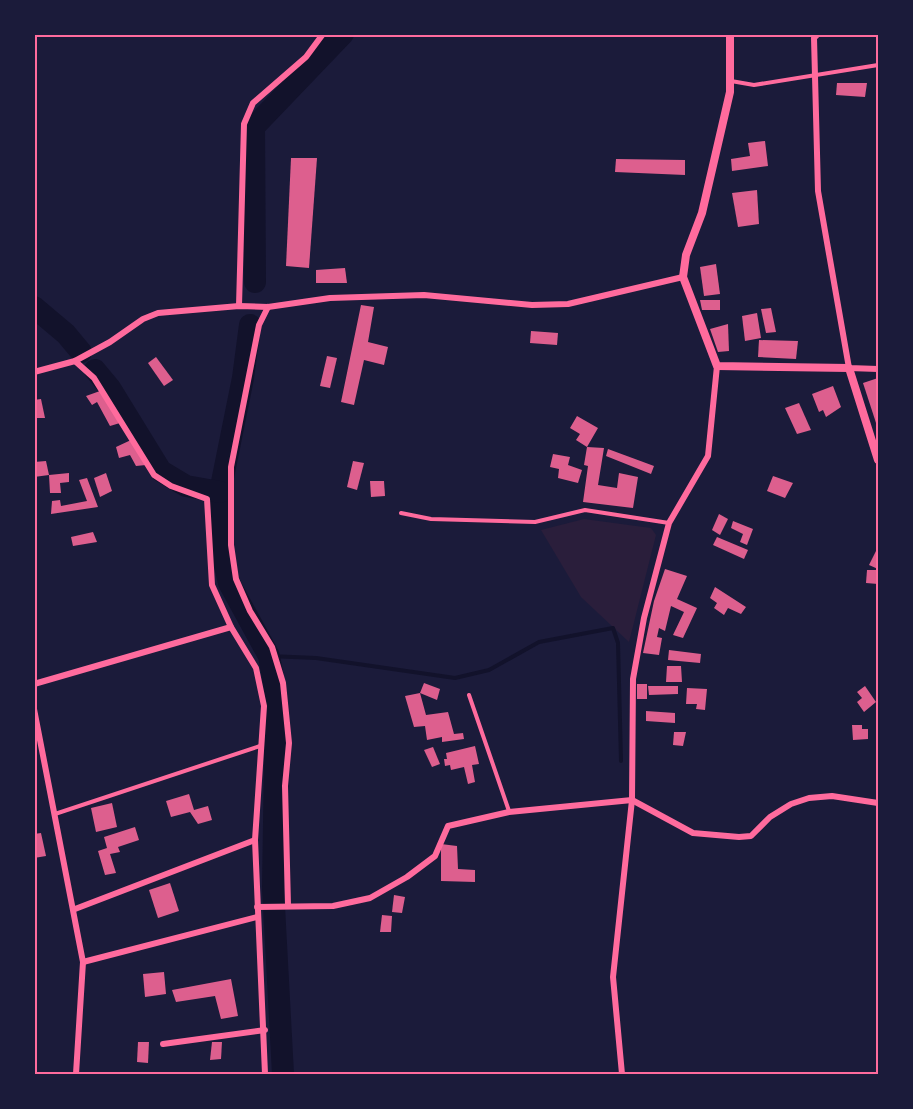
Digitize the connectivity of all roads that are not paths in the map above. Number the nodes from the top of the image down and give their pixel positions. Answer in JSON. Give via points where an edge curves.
{"nodes":[{"id":1,"x":322,"y":34,"type":"edge"},
{"id":2,"x":730,"y":34,"type":"edge"},
{"id":3,"x":818,"y":34,"type":"edge"},
{"id":4,"x":879,"y":65,"type":"edge"},
{"id":5,"x":814,"y":75,"type":"junction"},
{"id":6,"x":730,"y":81,"type":"junction"},
{"id":7,"x":683,"y":277,"type":"junction"},
{"id":8,"x":239,"y":306,"type":"junction"},
{"id":9,"x":268,"y":307,"type":"junction"},
{"id":10,"x":75,"y":361,"type":"junction"},
{"id":11,"x":717,"y":366,"type":"junction"},
{"id":12,"x":849,"y":368,"type":"junction"},
{"id":13,"x":879,"y":369,"type":"edge"},
{"id":14,"x":34,"y":372,"type":"edge"},
{"id":15,"x":879,"y":460,"type":"edge"},
{"id":16,"x":401,"y":513,"type":"dead end"},
{"id":17,"x":669,"y":523,"type":"junction"},
{"id":18,"x":231,"y":627,"type":"junction"},
{"id":19,"x":34,"y":684,"type":"edge"},
{"id":20,"x":469,"y":695,"type":"dead end"},
{"id":21,"x":34,"y":709,"type":"edge"},
{"id":22,"x":260,"y":746,"type":"junction"},
{"id":23,"x":632,"y":800,"type":"junction"},
{"id":24,"x":879,"y":802,"type":"edge"},
{"id":25,"x":509,"y":812,"type":"junction"},
{"id":26,"x":55,"y":814,"type":"junction"},
{"id":27,"x":255,"y":840,"type":"junction"},
{"id":28,"x":288,"y":905,"type":"junction"},
{"id":29,"x":257,"y":907,"type":"junction"},
{"id":30,"x":75,"y":909,"type":"junction"},
{"id":31,"x":257,"y":917,"type":"junction"},
{"id":32,"x":83,"y":962,"type":"junction"},
{"id":33,"x":265,"y":1030,"type":"junction"},
{"id":34,"x":164,"y":1044,"type":"dead end"},
{"id":35,"x":76,"y":1074,"type":"edge"},
{"id":36,"x":265,"y":1074,"type":"edge"},
{"id":37,"x":622,"y":1074,"type":"edge"}],
"edges":[{"from":1,"to":8,"type":"street","via":[[306,57],[253,103],[244,124]]},
{"from":2,"to":6,"type":"street"},
{"from":3,"to":5,"type":"street","via":[[814,38]]},
{"from":4,"to":5,"type":"lane"},
{"from":5,"to":6,"type":"lane","via":[[754,85]]},
{"from":5,"to":12,"type":"street","via":[[818,191]]},
{"from":6,"to":7,"type":"street","via":[[702,213],[686,255]]},
{"from":7,"to":9,"type":"street","via":[[568,304],[532,305],[424,295],[330,298]]},
{"from":7,"to":11,"type":"street"},
{"from":8,"to":9,"type":"street"},
{"from":8,"to":10,"type":"street","via":[[158,313]]},
{"from":9,"to":28,"type":"street","via":[[259,325],[231,467],[231,545],[236,579],[272,647],[283,683],[289,742],[285,786]]},
{"from":10,"to":14,"type":"street"},
{"from":10,"to":18,"type":"street","via":[[94,378],[154,475],[171,486],[207,499],[212,585]]},
{"from":11,"to":12,"type":"street"},
{"from":11,"to":17,"type":"street","via":[[708,456]]},
{"from":12,"to":13,"type":"street"},
{"from":12,"to":15,"type":"street"},
{"from":16,"to":17,"type":"lane","via":[[431,519],[535,522],[585,510]]},
{"from":17,"to":23,"type":"street","via":[[633,679]]},
{"from":18,"to":19,"type":"street"},
{"from":18,"to":22,"type":"street","via":[[256,668],[264,706]]},
{"from":20,"to":25,"type":"lane"},
{"from":21,"to":26,"type":"street"},
{"from":22,"to":26,"type":"lane"},
{"from":22,"to":27,"type":"street"},
{"from":23,"to":24,"type":"street","via":[[693,833],[739,837],[751,836],[770,817],[808,798],[832,796]]},
{"from":23,"to":25,"type":"street"},
{"from":23,"to":37,"type":"street","via":[[613,976]]},
{"from":25,"to":28,"type":"street","via":[[448,826],[435,856],[370,897],[333,906]]},
{"from":26,"to":30,"type":"street"},
{"from":27,"to":29,"type":"street"},
{"from":27,"to":30,"type":"street"},
{"from":28,"to":29,"type":"street"},
{"from":29,"to":31,"type":"street"},
{"from":30,"to":32,"type":"street"},
{"from":31,"to":32,"type":"street"},
{"from":31,"to":33,"type":"street"},
{"from":32,"to":35,"type":"street"},
{"from":33,"to":34,"type":"street"},
{"from":33,"to":36,"type":"street"}]}
